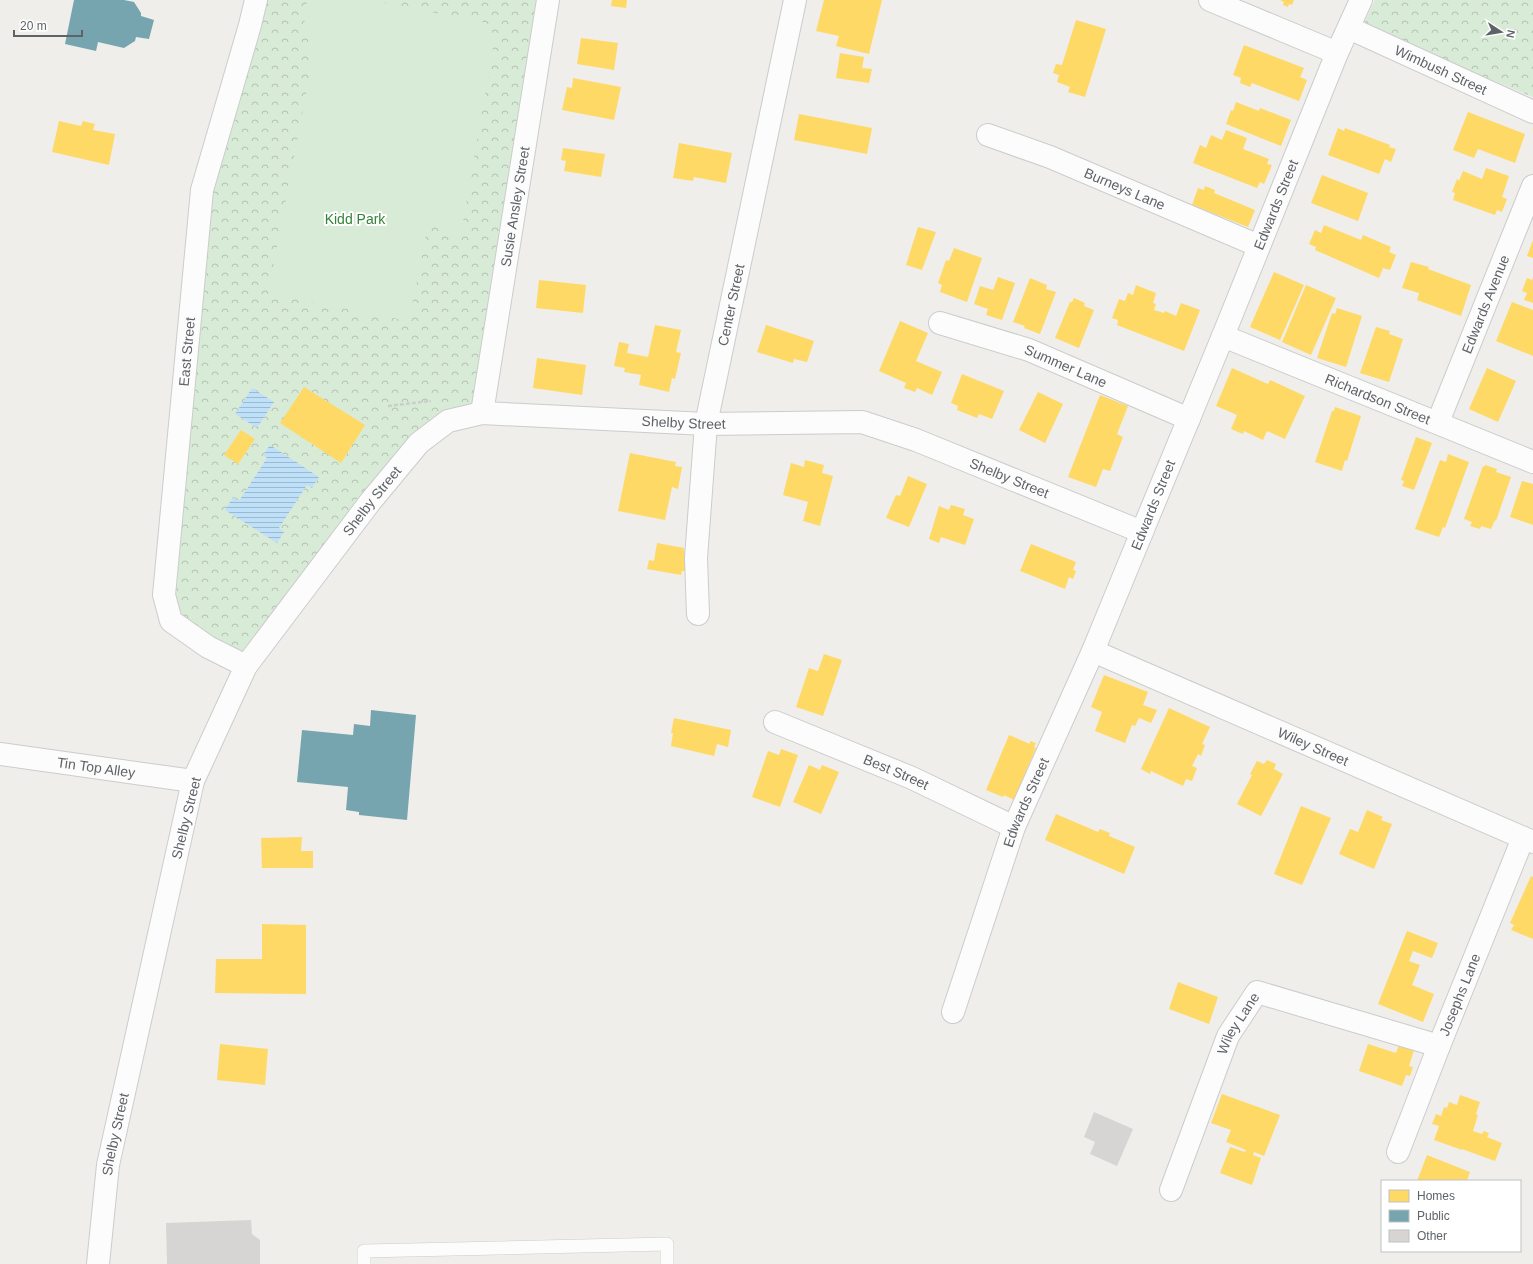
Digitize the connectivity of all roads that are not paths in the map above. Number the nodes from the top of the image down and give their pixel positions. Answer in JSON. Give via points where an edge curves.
{"nodes":[{"id":1,"x":256,"y":0,"type":"edge"},
{"id":2,"x":548,"y":0,"type":"edge"},
{"id":3,"x":795,"y":0,"type":"edge"},
{"id":4,"x":1210,"y":0,"type":"edge"},
{"id":5,"x":1361,"y":0,"type":"edge"},
{"id":6,"x":1349,"y":28,"type":"junction"},
{"id":7,"x":1337,"y":53,"type":"junction"},
{"id":8,"x":1533,"y":112,"type":"edge"},
{"id":9,"x":988,"y":135,"type":"dead end"},
{"id":10,"x":1533,"y":186,"type":"edge"},
{"id":11,"x":1259,"y":246,"type":"junction"},
{"id":12,"x":940,"y":323,"type":"dead end"},
{"id":13,"x":1223,"y":336,"type":"junction"},
{"id":14,"x":482,"y":413,"type":"junction"},
{"id":15,"x":1189,"y":419,"type":"junction"},
{"id":16,"x":1438,"y":422,"type":"junction"},
{"id":17,"x":706,"y":424,"type":"junction"},
{"id":18,"x":1533,"y":462,"type":"edge"},
{"id":19,"x":1142,"y":532,"type":"junction"},
{"id":20,"x":698,"y":614,"type":"dead end"},
{"id":21,"x":1093,"y":651,"type":"junction"},
{"id":22,"x":246,"y":666,"type":"junction"},
{"id":23,"x":775,"y":722,"type":"dead end"},
{"id":24,"x":0,"y":754,"type":"edge"},
{"id":25,"x":193,"y":782,"type":"junction"},
{"id":26,"x":1014,"y":828,"type":"junction"},
{"id":27,"x":1528,"y":840,"type":"edge"},
{"id":28,"x":953,"y":1012,"type":"dead end"},
{"id":29,"x":1439,"y":1046,"type":"junction"},
{"id":30,"x":1398,"y":1152,"type":"dead end"},
{"id":31,"x":1171,"y":1190,"type":"dead end"},
{"id":32,"x":98,"y":1264,"type":"edge"},
{"id":33,"x":364,"y":1264,"type":"edge"},
{"id":34,"x":667,"y":1264,"type":"edge"}],
"edges":[{"from":1,"to":22,"type":"street","name":"East Street","via":[[202,190],[164,595],[171,621],[208,646]]},
{"from":2,"to":14,"type":"street","name":"Susie Ansley Street"},
{"from":3,"to":17,"type":"street","name":"Center Street"},
{"from":4,"to":7,"type":"street"},
{"from":5,"to":6,"type":"street","name":"Edwards Street"},
{"from":6,"to":7,"type":"street","name":"Edwards Street"},
{"from":6,"to":8,"type":"street","name":"Wimbush Street"},
{"from":7,"to":11,"type":"street","name":"Edwards Street"},
{"from":9,"to":11,"type":"street","name":"Burneys Lane","via":[[1050,156]]},
{"from":10,"to":16,"type":"street","name":"Edwards Avenue"},
{"from":11,"to":13,"type":"street","name":"Edwards Street"},
{"from":12,"to":15,"type":"street","name":"Summer Lane","via":[[1029,350]]},
{"from":13,"to":15,"type":"street","name":"Edwards Street"},
{"from":13,"to":16,"type":"street","name":"Richardson Street"},
{"from":14,"to":17,"type":"street","name":"Shelby Street"},
{"from":14,"to":22,"type":"street","name":"Shelby Street","via":[[448,421],[420,443],[370,502]]},
{"from":15,"to":19,"type":"street","name":"Edwards Street"},
{"from":16,"to":18,"type":"street","name":"Richardson Street"},
{"from":17,"to":19,"type":"street","name":"Shelby Street","via":[[862,422],[916,440]]},
{"from":17,"to":20,"type":"street","name":"Center Street","via":[[696,558]]},
{"from":19,"to":21,"type":"street","name":"Edwards Street"},
{"from":21,"to":26,"type":"street","name":"Edwards Street"},
{"from":21,"to":27,"type":"street","name":"Wiley Street"},
{"from":22,"to":25,"type":"street","name":"Shelby Street"},
{"from":23,"to":26,"type":"street","name":"Best Street","via":[[912,778]]},
{"from":24,"to":25,"type":"street","name":"Tin Top Alley"},
{"from":25,"to":32,"type":"street","name":"Shelby Street","via":[[108,1165]]},
{"from":26,"to":28,"type":"street","name":"Edwards Street"},
{"from":27,"to":29,"type":"street","name":"Josephs Lane"},
{"from":29,"to":30,"type":"street","name":"Josephs Lane"},
{"from":29,"to":31,"type":"street","name":"Wiley Lane","via":[[1257,992],[1228,1036]]},
{"from":33,"to":34,"type":"lane","via":[[364,1251],[667,1244]]}]}
